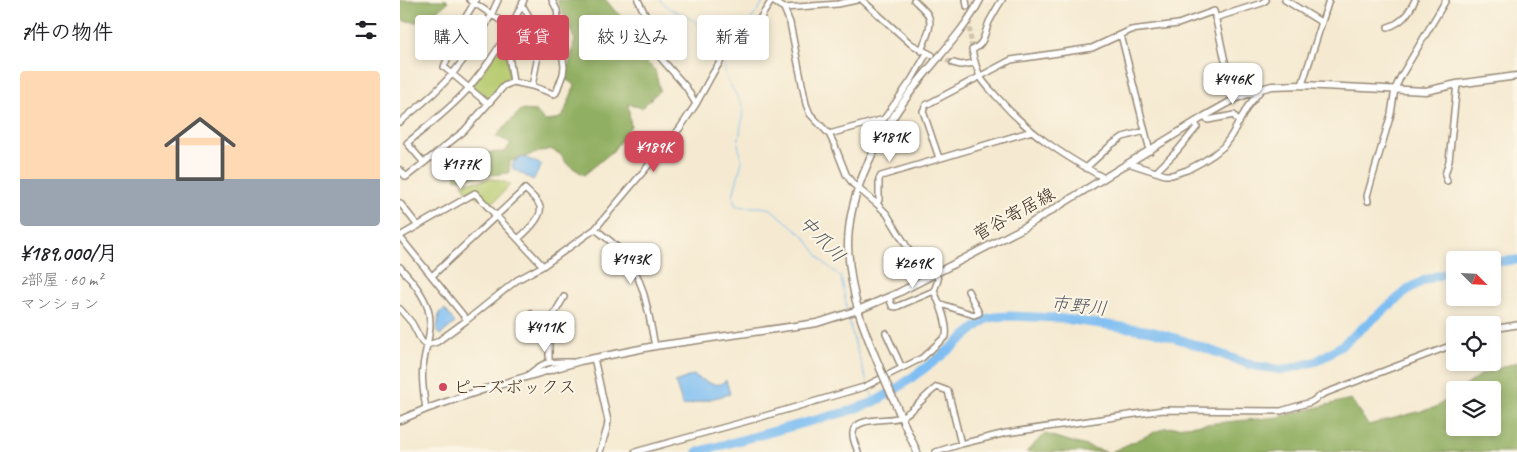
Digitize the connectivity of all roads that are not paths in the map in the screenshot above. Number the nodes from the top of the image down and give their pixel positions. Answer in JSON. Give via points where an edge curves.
{"nodes":[{"id":1,"x":498,"y":0,"type":"edge"},
{"id":2,"x":524,"y":0,"type":"edge"},
{"id":3,"x":552,"y":0,"type":"edge"},
{"id":4,"x":638,"y":0,"type":"edge"},
{"id":5,"x":772,"y":0,"type":"edge"},
{"id":6,"x":858,"y":0,"type":"edge"},
{"id":7,"x":862,"y":0,"type":"edge"},
{"id":8,"x":914,"y":0,"type":"edge"},
{"id":9,"x":980,"y":0,"type":"edge"},
{"id":10,"x":1002,"y":0,"type":"edge"},
{"id":11,"x":1266,"y":0,"type":"edge"},
{"id":12,"x":1285,"y":0,"type":"edge"},
{"id":13,"x":1329,"y":0,"type":"edge"},
{"id":14,"x":1415,"y":0,"type":"edge"},
{"id":15,"x":1446,"y":0,"type":"edge"},
{"id":16,"x":474,"y":1,"type":"edge"},
{"id":17,"x":521,"y":6,"type":"junction"},
{"id":18,"x":784,"y":8,"type":"junction"},
{"id":19,"x":492,"y":15,"type":"junction"},
{"id":20,"x":516,"y":15,"type":"edge"},
{"id":21,"x":497,"y":18,"type":"edge"},
{"id":22,"x":1215,"y":18,"type":"junction"},
{"id":23,"x":1321,"y":22,"type":"junction"},
{"id":24,"x":1388,"y":27,"type":"dead end"},
{"id":25,"x":1121,"y":34,"type":"junction"},
{"id":26,"x":497,"y":48,"type":"edge"},
{"id":27,"x":921,"y":51,"type":"junction"},
{"id":28,"x":510,"y":60,"type":"edge"},
{"id":29,"x":953,"y":63,"type":"tunnel mouth"},
{"id":30,"x":975,"y":63,"type":"junction"},
{"id":31,"x":452,"y":74,"type":"junction"},
{"id":32,"x":981,"y":76,"type":"junction"},
{"id":33,"x":1517,"y":76,"type":"edge"},
{"id":34,"x":513,"y":82,"type":"junction"},
{"id":35,"x":1457,"y":84,"type":"junction"},
{"id":36,"x":532,"y":86,"type":"junction"},
{"id":37,"x":1302,"y":86,"type":"junction"},
{"id":38,"x":468,"y":88,"type":"junction"},
{"id":39,"x":1261,"y":89,"type":"junction"},
{"id":40,"x":1395,"y":89,"type":"junction"},
{"id":41,"x":1237,"y":98,"type":"junction"},
{"id":42,"x":488,"y":104,"type":"junction"},
{"id":43,"x":696,"y":104,"type":"junction"},
{"id":44,"x":1205,"y":116,"type":"junction"},
{"id":45,"x":400,"y":122,"type":"edge"},
{"id":46,"x":1195,"y":122,"type":"junction"},
{"id":47,"x":1239,"y":123,"type":"junction"},
{"id":48,"x":1032,"y":131,"type":"junction"},
{"id":49,"x":1145,"y":131,"type":"junction"},
{"id":50,"x":829,"y":134,"type":"junction"},
{"id":51,"x":1150,"y":150,"type":"junction"},
{"id":52,"x":939,"y":158,"type":"junction"},
{"id":53,"x":424,"y":163,"type":"junction"},
{"id":54,"x":1128,"y":164,"type":"junction"},
{"id":55,"x":1086,"y":168,"type":"junction"},
{"id":56,"x":400,"y":170,"type":"edge"},
{"id":57,"x":1156,"y":172,"type":"junction"},
{"id":58,"x":1104,"y":178,"type":"junction"},
{"id":59,"x":1446,"y":181,"type":"dead end"},
{"id":60,"x":858,"y":188,"type":"junction"},
{"id":61,"x":1368,"y":201,"type":"dead end"},
{"id":62,"x":400,"y":203,"type":"edge"},
{"id":63,"x":877,"y":204,"type":"junction"},
{"id":64,"x":496,"y":215,"type":"junction"},
{"id":65,"x":418,"y":226,"type":"junction"},
{"id":66,"x":595,"y":229,"type":"junction"},
{"id":67,"x":400,"y":236,"type":"edge"},
{"id":68,"x":518,"y":240,"type":"junction"},
{"id":69,"x":543,"y":266,"type":"junction"},
{"id":70,"x":400,"y":268,"type":"edge"},
{"id":71,"x":936,"y":273,"type":"junction"},
{"id":72,"x":432,"y":276,"type":"junction"},
{"id":73,"x":934,"y":291,"type":"junction"},
{"id":74,"x":968,"y":291,"type":"dead end"},
{"id":75,"x":889,"y":297,"type":"junction"},
{"id":76,"x":564,"y":298,"type":"dead end"},
{"id":77,"x":941,"y":304,"type":"junction"},
{"id":78,"x":400,"y":308,"type":"edge"},
{"id":79,"x":858,"y":310,"type":"junction"},
{"id":80,"x":531,"y":314,"type":"dead end"},
{"id":81,"x":467,"y":320,"type":"junction"},
{"id":82,"x":1517,"y":325,"type":"edge"},
{"id":83,"x":1501,"y":328,"type":"edge"},
{"id":84,"x":886,"y":333,"type":"dead end"},
{"id":85,"x":549,"y":341,"type":"junction"},
{"id":86,"x":427,"y":346,"type":"junction"},
{"id":87,"x":655,"y":346,"type":"junction"},
{"id":88,"x":1446,"y":347,"type":"edge"},
{"id":89,"x":594,"y":358,"type":"junction"},
{"id":90,"x":549,"y":362,"type":"junction"},
{"id":91,"x":577,"y":362,"type":"junction"},
{"id":92,"x":902,"y":368,"type":"junction"},
{"id":93,"x":526,"y":377,"type":"junction"},
{"id":94,"x":426,"y":409,"type":"junction"},
{"id":95,"x":901,"y":417,"type":"junction"},
{"id":96,"x":400,"y":420,"type":"edge"},
{"id":97,"x":961,"y":444,"type":"junction"},
{"id":98,"x":600,"y":452,"type":"edge"},
{"id":99,"x":635,"y":452,"type":"edge"},
{"id":100,"x":858,"y":452,"type":"edge"},
{"id":101,"x":917,"y":452,"type":"edge"},
{"id":102,"x":937,"y":452,"type":"edge"}],
"edges":[{"from":1,"to":19,"type":"street"},
{"from":2,"to":17,"type":"street"},
{"from":3,"to":36,"type":"street","via":[[557,10],[563,74],[554,94]]},
{"from":4,"to":43,"type":"street","via":[[648,18],[652,43],[659,56],[686,86]]},
{"from":5,"to":18,"type":"street"},
{"from":5,"to":43,"type":"street","via":[[759,20],[728,50]]},
{"from":6,"to":18,"type":"street"},
{"from":7,"to":27,"type":"street"},
{"from":8,"to":27,"type":"street","via":[[929,19]]},
{"from":9,"to":60,"type":"main road","via":[[967,22],[899,109]]},
{"from":10,"to":30,"type":"street","via":[[989,21],[984,41],[972,50]]},
{"from":11,"to":22,"type":"street"},
{"from":12,"to":23,"type":"street"},
{"from":13,"to":23,"type":"street"},
{"from":14,"to":24,"type":"street","via":[[1405,18]]},
{"from":15,"to":40,"type":"street"},
{"from":16,"to":19,"type":"street"},
{"from":16,"to":31,"type":"street","via":[[456,33],[444,67]]},
{"from":17,"to":20,"type":"street"},
{"from":17,"to":36,"type":"street","via":[[530,18],[536,52]]},
{"from":18,"to":50,"type":"street","via":[[806,104],[810,114]]},
{"from":19,"to":21,"type":"street"},
{"from":19,"to":31,"type":"street"},
{"from":22,"to":25,"type":"street","via":[[1214,11],[1178,24]]},
{"from":22,"to":41,"type":"street","via":[[1228,75]]},
{"from":23,"to":37,"type":"street"},
{"from":25,"to":32,"type":"street","via":[[1092,48],[1011,60]]},
{"from":25,"to":49,"type":"street"},
{"from":26,"to":38,"type":"street"},
{"from":27,"to":50,"type":"street","via":[[929,54],[884,119]]},
{"from":28,"to":34,"type":"street"},
{"from":29,"to":30,"type":"street"},
{"from":30,"to":32,"type":"street"},
{"from":31,"to":38,"type":"street"},
{"from":31,"to":45,"type":"street"},
{"from":32,"to":48,"type":"street","via":[[1004,106]]},
{"from":32,"to":52,"type":"street","via":[[923,109]]},
{"from":33,"to":35,"type":"main road","name":"菅谷寄居線"},
{"from":34,"to":36,"type":"street"},
{"from":34,"to":42,"type":"street","via":[[504,86]]},
{"from":35,"to":40,"type":"main road","name":"菅谷寄居線","via":[[1426,91]]},
{"from":35,"to":59,"type":"street"},
{"from":37,"to":39,"type":"main road","name":"菅谷寄居線"},
{"from":37,"to":40,"type":"main road","name":"菅谷寄居線"},
{"from":38,"to":42,"type":"street"},
{"from":38,"to":53,"type":"street","via":[[407,143]]},
{"from":39,"to":41,"type":"main road","name":"菅谷寄居線"},
{"from":39,"to":47,"type":"street"},
{"from":40,"to":61,"type":"street"},
{"from":41,"to":44,"type":"main road","name":"菅谷寄居線"},
{"from":42,"to":53,"type":"street","via":[[464,131]]},
{"from":43,"to":66,"type":"street","via":[[680,128]]},
{"from":44,"to":46,"type":"main road","name":"菅谷寄居線"},
{"from":44,"to":47,"type":"street","via":[[1208,120],[1234,115]]},
{"from":46,"to":51,"type":"main road","name":"菅谷寄居線"},
{"from":46,"to":57,"type":"street","via":[[1197,127]]},
{"from":47,"to":57,"type":"street","via":[[1223,147],[1202,162],[1172,175]]},
{"from":48,"to":52,"type":"street"},
{"from":48,"to":55,"type":"street"},
{"from":49,"to":51,"type":"street"},
{"from":49,"to":55,"type":"street","via":[[1123,137],[1110,145]]},
{"from":50,"to":60,"type":"street","via":[[846,174]]},
{"from":51,"to":54,"type":"main road","name":"菅谷寄居線"},
{"from":52,"to":63,"type":"street","via":[[881,176]]},
{"from":53,"to":56,"type":"street","via":[[406,177]]},
{"from":54,"to":57,"type":"street"},
{"from":54,"to":58,"type":"main road","name":"菅谷寄居線"},
{"from":55,"to":58,"type":"street"},
{"from":58,"to":71,"type":"main road","name":"菅谷寄居線","via":[[1022,228]]},
{"from":60,"to":63,"type":"street"},
{"from":60,"to":79,"type":"main road","via":[[848,246]]},
{"from":62,"to":65,"type":"street"},
{"from":63,"to":71,"type":"street","via":[[912,255]]},
{"from":64,"to":65,"type":"street","via":[[475,193]]},
{"from":64,"to":68,"type":"street"},
{"from":64,"to":68,"type":"street","via":[[525,189],[540,206],[540,214]]},
{"from":64,"to":72,"type":"street"},
{"from":65,"to":67,"type":"street"},
{"from":66,"to":69,"type":"street"},
{"from":66,"to":87,"type":"street","via":[[622,252],[635,269]]},
{"from":67,"to":72,"type":"street"},
{"from":68,"to":69,"type":"street"},
{"from":69,"to":81,"type":"street","via":[[517,280]]},
{"from":70,"to":86,"type":"street","via":[[419,290],[428,308]]},
{"from":71,"to":73,"type":"street","via":[[938,280]]},
{"from":71,"to":75,"type":"main road","name":"菅谷寄居線"},
{"from":72,"to":81,"type":"street"},
{"from":73,"to":75,"type":"street","via":[[896,307],[892,306]]},
{"from":73,"to":77,"type":"street"},
{"from":74,"to":77,"type":"street","via":[[979,313],[974,315]]},
{"from":75,"to":79,"type":"main road","name":"菅谷寄居線"},
{"from":76,"to":85,"type":"street","via":[[549,323]]},
{"from":77,"to":92,"type":"street","via":[[946,336],[922,358]]},
{"from":78,"to":86,"type":"street"},
{"from":79,"to":87,"type":"main road","name":"菅谷寄居線","via":[[817,322]]},
{"from":79,"to":95,"type":"main road","bridge":true},
{"from":80,"to":85,"type":"street"},
{"from":81,"to":86,"type":"street"},
{"from":82,"to":83,"type":"street"},
{"from":84,"to":92,"type":"street"},
{"from":85,"to":90,"type":"street"},
{"from":86,"to":94,"type":"street","via":[[422,380]]},
{"from":87,"to":89,"type":"main road","name":"菅谷寄居線"},
{"from":88,"to":97,"type":"street","via":[[1282,411],[1164,410],[1006,433]]},
{"from":89,"to":91,"type":"main road","name":"菅谷寄居線"},
{"from":89,"to":98,"type":"street","via":[[608,421]]},
{"from":90,"to":91,"type":"street"},
{"from":90,"to":93,"type":"street","via":[[541,364]]},
{"from":91,"to":93,"type":"main road","name":"菅谷寄居線"},
{"from":92,"to":99,"type":"street","via":[[864,387]]},
{"from":93,"to":94,"type":"main road","name":"菅谷寄居線"},
{"from":94,"to":96,"type":"main road","name":"菅谷寄居線"},
{"from":95,"to":97,"type":"street","via":[[937,387],[948,391]]},
{"from":95,"to":100,"type":"street","via":[[865,422],[855,427],[852,435]]},
{"from":95,"to":101,"type":"main road"},
{"from":97,"to":102,"type":"street"}]}
